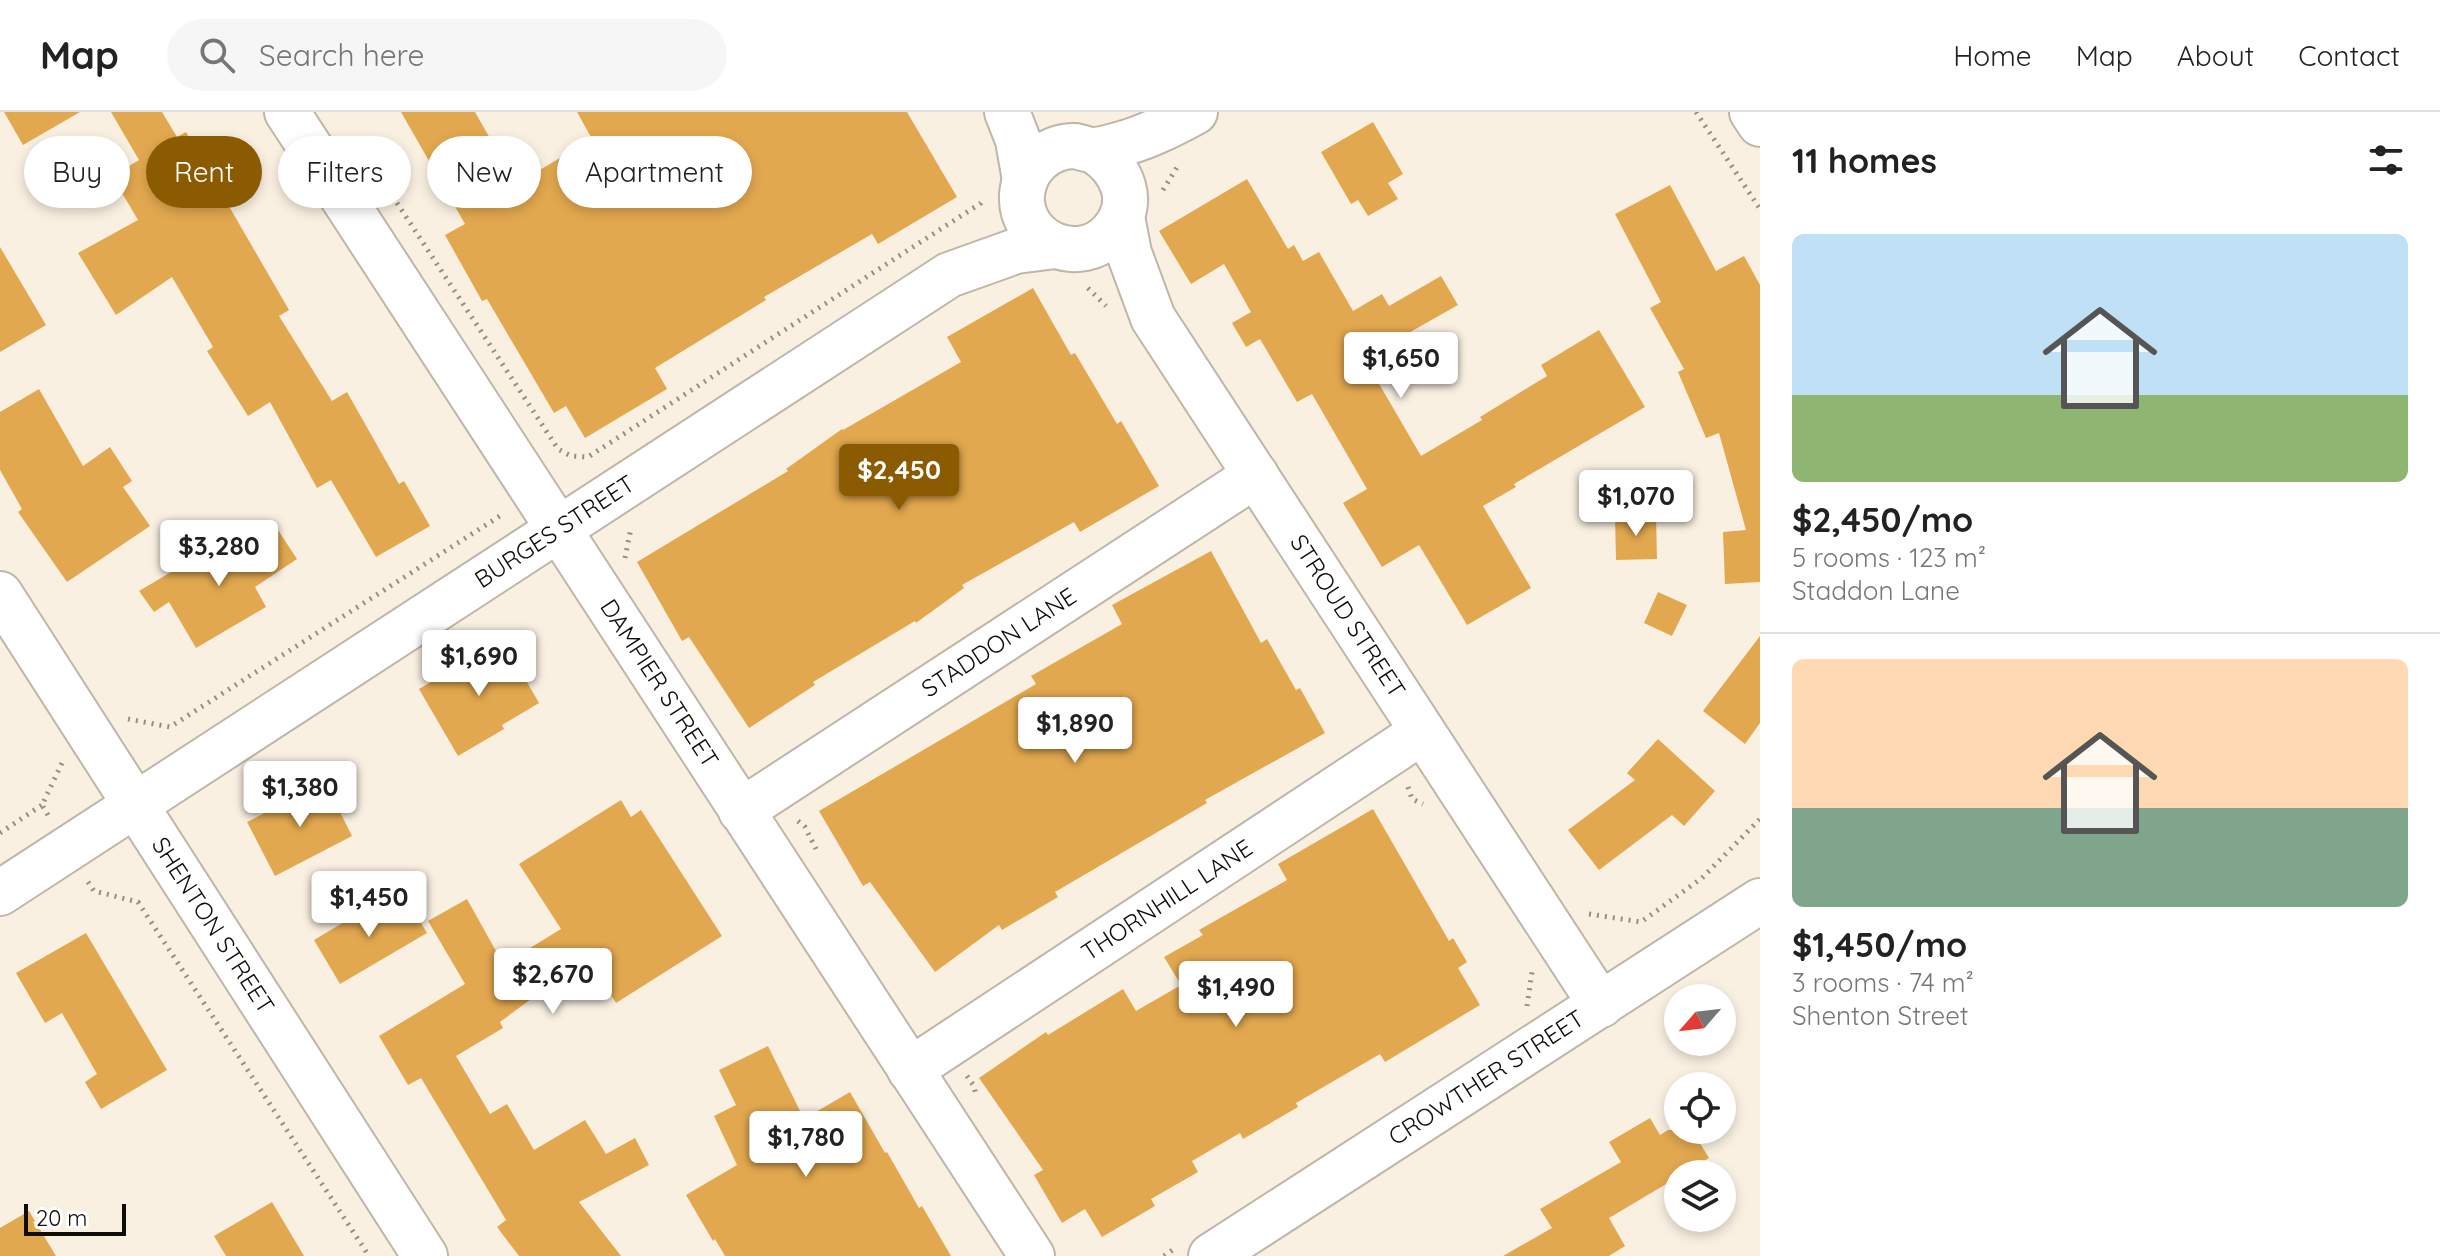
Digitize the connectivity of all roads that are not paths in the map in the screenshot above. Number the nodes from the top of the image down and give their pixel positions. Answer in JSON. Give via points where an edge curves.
{"nodes":[{"id":1,"x":287,"y":112,"type":"edge"},
{"id":2,"x":1007,"y":112,"type":"edge"},
{"id":3,"x":1037,"y":112,"type":"edge"},
{"id":4,"x":1195,"y":112,"type":"edge"},
{"id":5,"x":1214,"y":112,"type":"edge"},
{"id":6,"x":1752,"y":112,"type":"edge"},
{"id":7,"x":1760,"y":124,"type":"edge"},
{"id":8,"x":1085,"y":148,"type":"junction"},
{"id":9,"x":1012,"y":188,"type":"junction"},
{"id":10,"x":1124,"y":209,"type":"junction"},
{"id":11,"x":1070,"y":260,"type":"junction"},
{"id":12,"x":949,"y":275,"type":"junction"},
{"id":13,"x":1134,"y":317,"type":"junction"},
{"id":14,"x":1256,"y":475,"type":"junction"},
{"id":15,"x":559,"y":529,"type":"junction"},
{"id":16,"x":0,"y":594,"type":"edge"},
{"id":17,"x":1422,"y":732,"type":"junction"},
{"id":18,"x":136,"y":805,"type":"junction"},
{"id":19,"x":741,"y":811,"type":"junction"},
{"id":20,"x":0,"y":893,"type":"edge"},
{"id":21,"x":1756,"y":901,"type":"edge"},
{"id":22,"x":1601,"y":1005,"type":"junction"},
{"id":23,"x":910,"y":1070,"type":"junction"},
{"id":24,"x":1194,"y":1252,"type":"edge"},
{"id":25,"x":425,"y":1256,"type":"edge"},
{"id":26,"x":1032,"y":1256,"type":"edge"}],
"edges":[{"from":1,"to":15,"type":"street","name":"DAMPIER STREET"},
{"from":2,"to":9,"type":"street","via":[[1018,140]]},
{"from":3,"to":8,"type":"street"},
{"from":4,"to":8,"type":"street","via":[[1129,142]]},
{"from":5,"to":10,"type":"street","via":[[1155,164]]},
{"from":6,"to":7,"type":"street"},
{"from":8,"to":9,"type":"street","via":[[1045,154]]},
{"from":8,"to":10,"type":"street","via":[[1107,159],[1118,172]]},
{"from":9,"to":11,"type":"street","via":[[1030,226]]},
{"from":9,"to":12,"type":"street","name":"BURGES STREET"},
{"from":10,"to":11,"type":"street","via":[[1114,231]]},
{"from":10,"to":13,"type":"street","name":"STROUD STREET","via":[[1134,267]]},
{"from":11,"to":12,"type":"street","name":"BURGES STREET","via":[[1016,251]]},
{"from":11,"to":13,"type":"street","via":[[1101,270]]},
{"from":12,"to":15,"type":"street","name":"BURGES STREET"},
{"from":13,"to":14,"type":"street","name":"STROUD STREET"},
{"from":14,"to":17,"type":"street","name":"STROUD STREET"},
{"from":14,"to":19,"type":"street","name":"STADDON LANE"},
{"from":15,"to":18,"type":"street","name":"BURGES STREET"},
{"from":15,"to":19,"type":"street","name":"DAMPIER STREET"},
{"from":16,"to":18,"type":"street","name":"SHENTON STREET"},
{"from":17,"to":22,"type":"street","name":"STROUD STREET"},
{"from":17,"to":23,"type":"street","name":"THORNHILL LANE"},
{"from":18,"to":20,"type":"street","name":"BURGES STREET"},
{"from":18,"to":25,"type":"street","name":"SHENTON STREET"},
{"from":19,"to":23,"type":"street","name":"DAMPIER STREET"},
{"from":21,"to":22,"type":"street","name":"CROWTHER STREET"},
{"from":22,"to":24,"type":"street","name":"CROWTHER STREET"},
{"from":23,"to":26,"type":"street","name":"DAMPIER STREET"}]}
